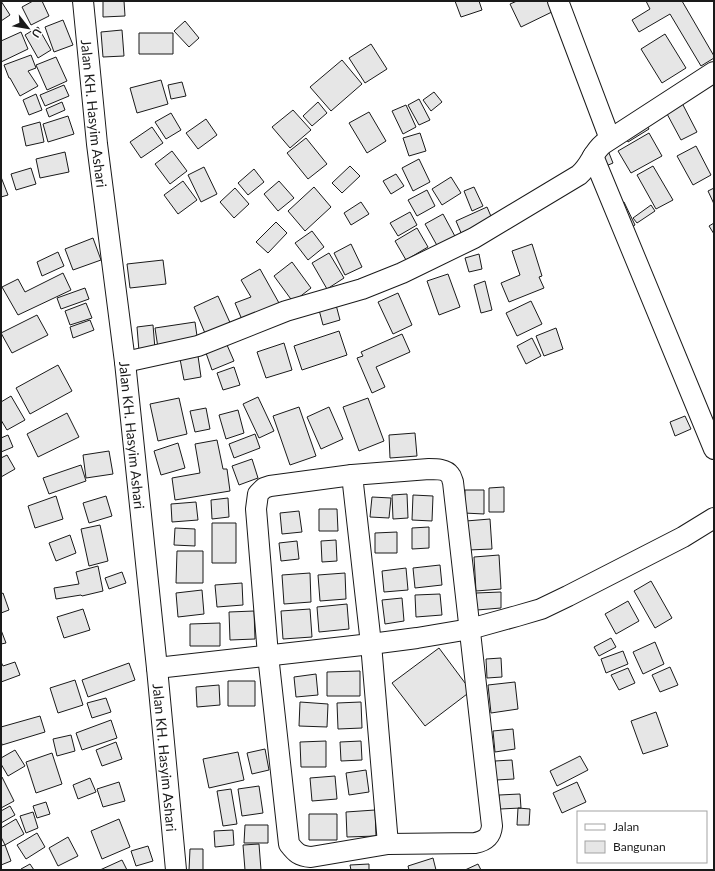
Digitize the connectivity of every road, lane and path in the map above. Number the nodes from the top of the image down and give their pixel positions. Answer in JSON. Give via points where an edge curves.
{"nodes":[{"id":1,"x":83,"y":1,"type":"edge"},
{"id":2,"x":558,"y":1,"type":"edge"},
{"id":3,"x":714,"y":72,"type":"edge"},
{"id":4,"x":610,"y":139,"type":"junction"},
{"id":5,"x":593,"y":156,"type":"junction"},
{"id":6,"x":125,"y":362,"type":"junction"},
{"id":7,"x":714,"y":449,"type":"edge"},
{"id":8,"x":352,"y":475,"type":"junction"},
{"id":9,"x":714,"y":518,"type":"edge"},
{"id":10,"x":470,"y":629,"type":"junction"},
{"id":11,"x":371,"y":644,"type":"junction"},
{"id":12,"x":268,"y":655,"type":"junction"},
{"id":13,"x":158,"y":668,"type":"junction"},
{"id":14,"x":388,"y":844,"type":"junction"},
{"id":15,"x":176,"y":870,"type":"edge"}],
"edges":[{"from":1,"to":6,"type":"street","name":"Jalan KH. Hasyim Ashari","via":[[97,144]]},
{"from":2,"to":4,"type":"street"},
{"from":3,"to":4,"type":"street"},
{"from":4,"to":5,"type":"street","via":[[599,147]]},
{"from":5,"to":6,"type":"street","via":[[579,175],[474,238],[402,273],[362,289],[286,311],[198,346]]},
{"from":5,"to":7,"type":"street"},
{"from":6,"to":13,"type":"street","name":"Jalan KH. Hasyim Ashari"},
{"from":8,"to":10,"type":"street","via":[[437,469],[450,475],[453,482]]},
{"from":8,"to":11,"type":"street"},
{"from":8,"to":12,"type":"street","via":[[270,486],[258,494],[256,509]]},
{"from":9,"to":10,"type":"street","via":[[636,562],[541,609]]},
{"from":10,"to":11,"type":"street"},
{"from":10,"to":14,"type":"street","via":[[491,832],[485,840],[475,843]]},
{"from":11,"to":12,"type":"street"},
{"from":11,"to":14,"type":"street"},
{"from":12,"to":13,"type":"street"},
{"from":12,"to":14,"type":"street","via":[[289,844],[303,857],[311,857]]},
{"from":13,"to":15,"type":"street","name":"Jalan KH. Hasyim Ashari"}]}
